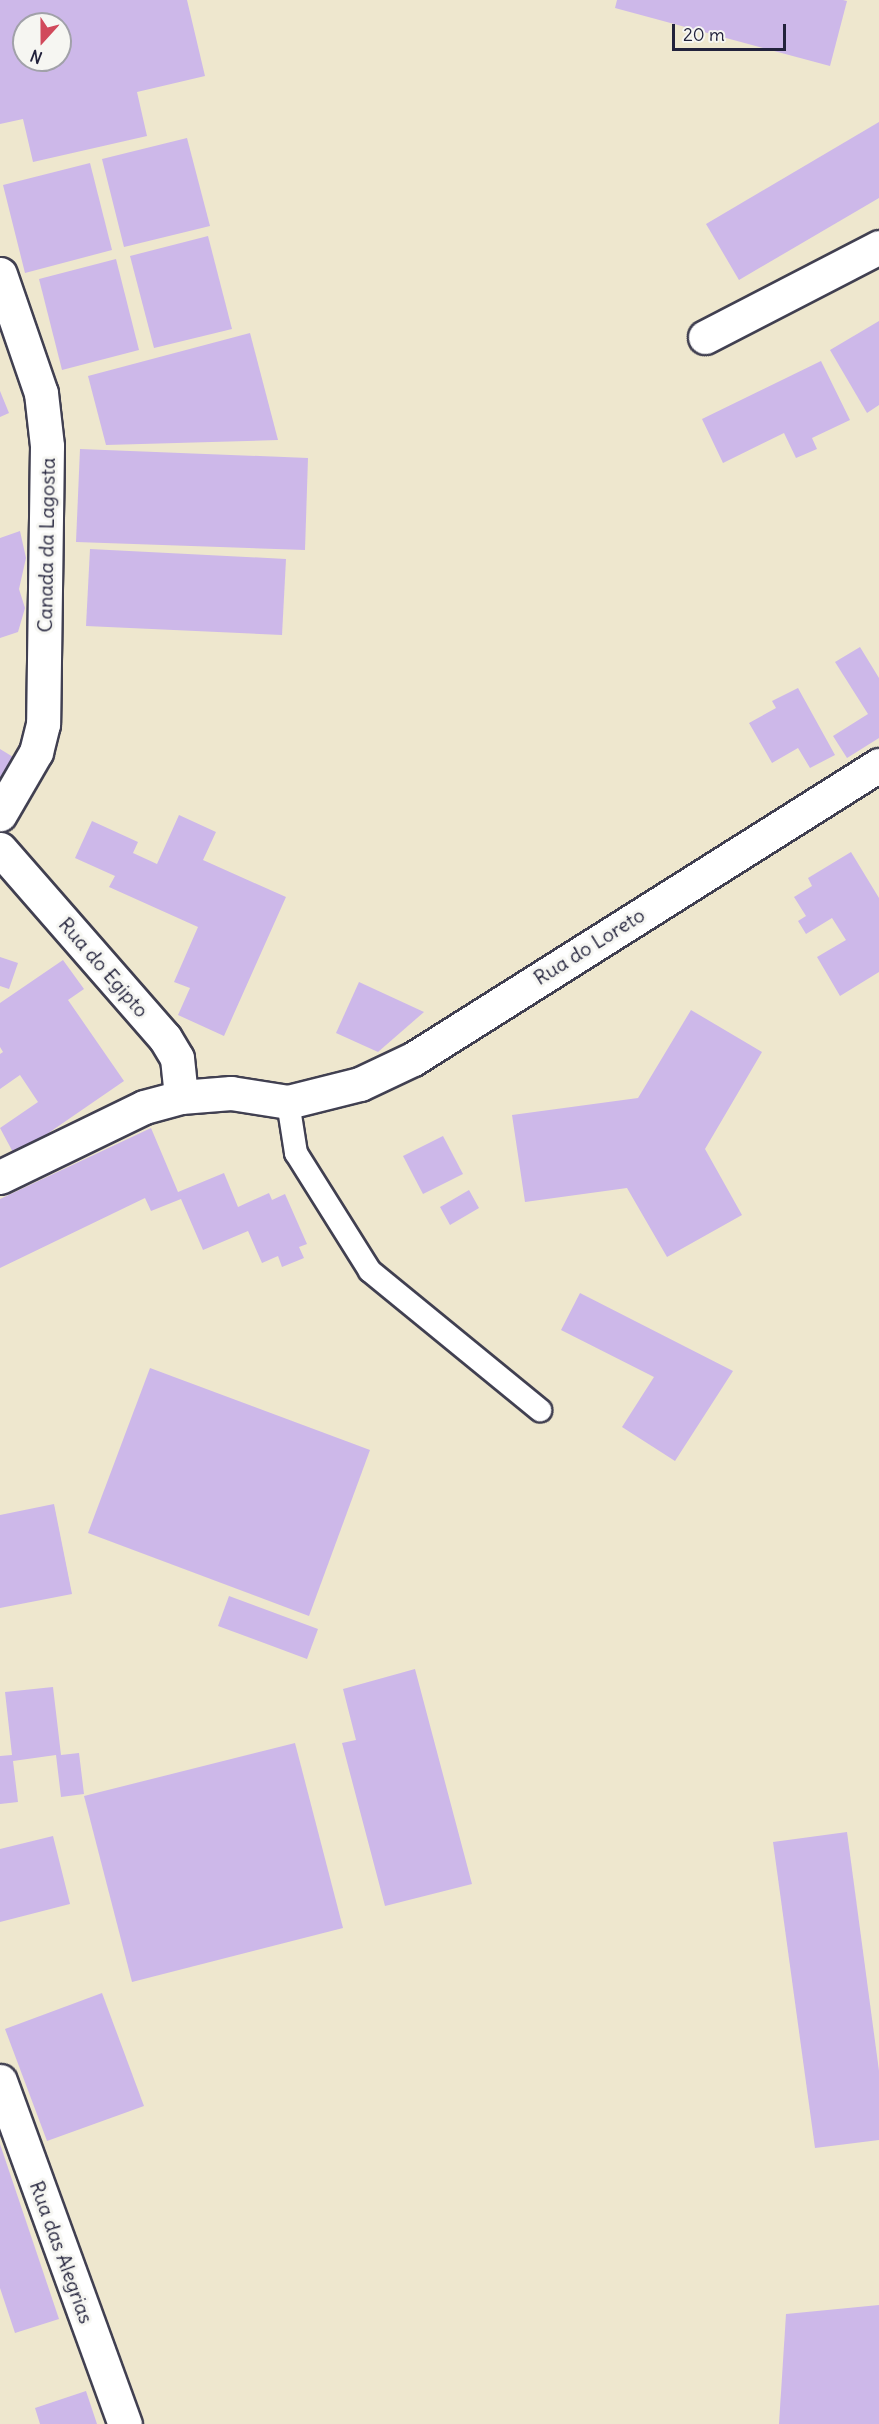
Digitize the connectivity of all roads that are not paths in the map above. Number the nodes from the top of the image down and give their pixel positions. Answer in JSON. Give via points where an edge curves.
{"nodes":[{"id":1,"x":879,"y":247,"type":"edge"},
{"id":2,"x":0,"y":274,"type":"edge"},
{"id":3,"x":705,"y":337,"type":"dead end"},
{"id":4,"x":879,"y":765,"type":"edge"},
{"id":5,"x":0,"y":814,"type":"edge"},
{"id":6,"x":0,"y":849,"type":"edge"},
{"id":7,"x":181,"y":1097,"type":"junction"},
{"id":8,"x":288,"y":1102,"type":"junction"},
{"id":9,"x":0,"y":1177,"type":"edge"},
{"id":10,"x":540,"y":1410,"type":"dead end"},
{"id":11,"x":0,"y":2081,"type":"edge"},
{"id":12,"x":125,"y":2424,"type":"edge"}],
"edges":[{"from":1,"to":3,"type":"street"},
{"from":2,"to":5,"type":"street","name":"Canada da Lagosta","via":[[41,393],[47,446],[43,724],[36,752]]},
{"from":4,"to":8,"type":"street","name":"Rua do Loreto","via":[[413,1059],[360,1084]]},
{"from":6,"to":7,"type":"street","name":"Rua do Egipto","via":[[165,1038],[177,1058]]},
{"from":7,"to":8,"type":"street","via":[[231,1094]]},
{"from":7,"to":9,"type":"street","via":[[144,1107]]},
{"from":8,"to":10,"type":"lane","via":[[296,1154],[370,1271]]},
{"from":11,"to":12,"type":"street","name":"Rua das Alegrias"}]}
